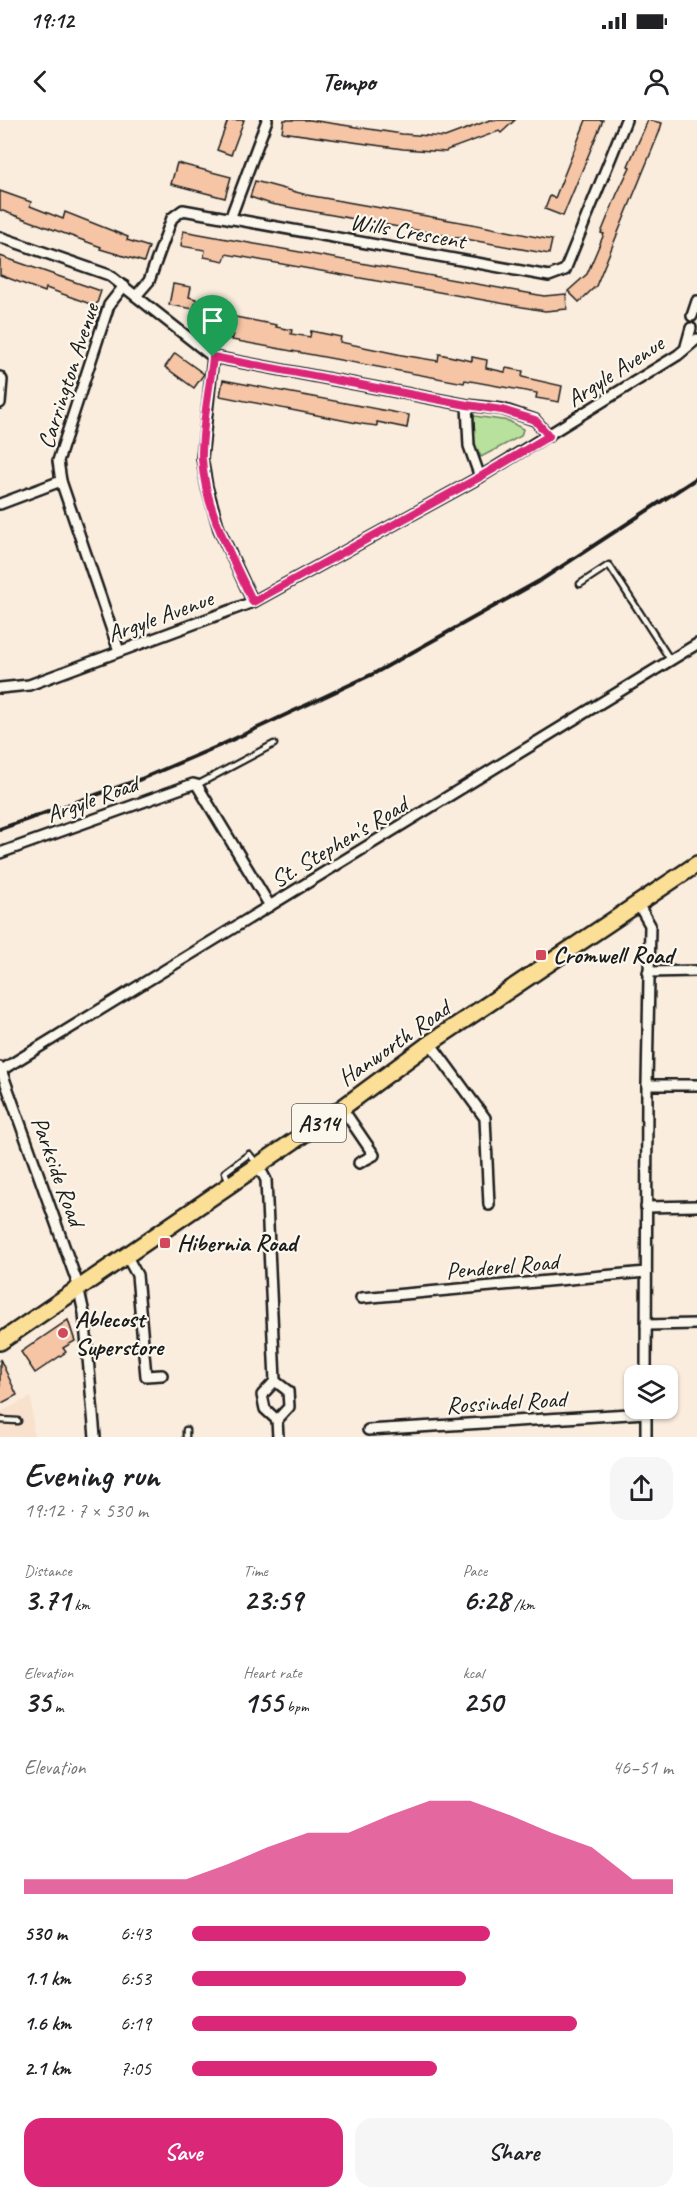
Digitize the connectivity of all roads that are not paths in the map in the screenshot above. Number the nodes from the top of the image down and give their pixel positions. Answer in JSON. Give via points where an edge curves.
{"nodes":[{"id":1,"x":267,"y":120,"type":"edge"},
{"id":2,"x":626,"y":120,"type":"edge"},
{"id":3,"x":230,"y":219,"type":"junction"},
{"id":4,"x":0,"y":237,"type":"edge"},
{"id":5,"x":123,"y":286,"type":"junction"},
{"id":6,"x":136,"y":296,"type":"junction"},
{"id":7,"x":697,"y":301,"type":"edge"},
{"id":8,"x":692,"y":316,"type":"dead end"},
{"id":9,"x":691,"y":328,"type":"dead end"},
{"id":10,"x":697,"y":339,"type":"edge"},
{"id":11,"x":686,"y":346,"type":"junction"},
{"id":12,"x":213,"y":357,"type":"junction"},
{"id":13,"x":0,"y":377,"type":"edge"},
{"id":14,"x":0,"y":404,"type":"edge"},
{"id":15,"x":467,"y":405,"type":"junction"},
{"id":16,"x":549,"y":436,"type":"junction"},
{"id":17,"x":480,"y":477,"type":"junction"},
{"id":18,"x":61,"y":481,"type":"junction"},
{"id":19,"x":0,"y":504,"type":"edge"},
{"id":20,"x":580,"y":584,"type":"dead end"},
{"id":21,"x":253,"y":602,"type":"junction"},
{"id":22,"x":697,"y":644,"type":"edge"},
{"id":23,"x":119,"y":651,"type":"junction"},
{"id":24,"x":671,"y":661,"type":"junction"},
{"id":25,"x":0,"y":688,"type":"edge"},
{"id":26,"x":274,"y":744,"type":"dead end"},
{"id":27,"x":197,"y":785,"type":"junction"},
{"id":28,"x":0,"y":853,"type":"edge"},
{"id":29,"x":697,"y":864,"type":"edge"},
{"id":30,"x":638,"y":904,"type":"junction"},
{"id":31,"x":270,"y":906,"type":"junction"},
{"id":32,"x":697,"y":971,"type":"edge"},
{"id":33,"x":648,"y":972,"type":"junction"},
{"id":34,"x":430,"y":1043,"type":"junction"},
{"id":35,"x":0,"y":1069,"type":"edge"},
{"id":36,"x":646,"y":1085,"type":"junction"},
{"id":37,"x":697,"y":1085,"type":"edge"},
{"id":38,"x":342,"y":1108,"type":"junction"},
{"id":39,"x":359,"y":1163,"type":"dead end"},
{"id":40,"x":258,"y":1165,"type":"junction"},
{"id":41,"x":489,"y":1205,"type":"dead end"},
{"id":42,"x":697,"y":1206,"type":"edge"},
{"id":43,"x":646,"y":1207,"type":"junction"},
{"id":44,"x":126,"y":1255,"type":"junction"},
{"id":45,"x":646,"y":1272,"type":"junction"},
{"id":46,"x":78,"y":1289,"type":"junction"},
{"id":47,"x":361,"y":1298,"type":"dead end"},
{"id":48,"x":697,"y":1324,"type":"edge"},
{"id":49,"x":646,"y":1325,"type":"junction"},
{"id":50,"x":0,"y":1342,"type":"edge"},
{"id":51,"x":646,"y":1365,"type":"edge"},
{"id":52,"x":162,"y":1375,"type":"dead end"},
{"id":53,"x":275,"y":1381,"type":"junction"},
{"id":54,"x":624,"y":1413,"type":"edge"},
{"id":55,"x":646,"y":1419,"type":"edge"},
{"id":56,"x":0,"y":1420,"type":"edge"},
{"id":57,"x":18,"y":1420,"type":"dead end"},
{"id":58,"x":277,"y":1420,"type":"junction"},
{"id":59,"x":186,"y":1430,"type":"dead end"},
{"id":60,"x":368,"y":1430,"type":"dead end"},
{"id":61,"x":95,"y":1437,"type":"edge"},
{"id":62,"x":186,"y":1437,"type":"edge"},
{"id":63,"x":278,"y":1437,"type":"edge"},
{"id":64,"x":646,"y":1437,"type":"edge"}],
"edges":[{"from":1,"to":3,"type":"street"},
{"from":2,"to":3,"type":"street","name":"Wills Crescent","via":[[565,270],[549,276]]},
{"from":3,"to":6,"type":"street","name":"Wills Crescent","via":[[183,210],[172,218],[149,281]]},
{"from":4,"to":5,"type":"street","via":[[109,274]]},
{"from":5,"to":6,"type":"street"},
{"from":5,"to":18,"type":"street","name":"Carrington Avenue","via":[[109,305],[58,461]]},
{"from":6,"to":12,"type":"street"},
{"from":7,"to":8,"type":"street"},
{"from":9,"to":11,"type":"street"},
{"from":10,"to":11,"type":"street","name":"Argyle Avenue"},
{"from":11,"to":16,"type":"street","name":"Argyle Avenue","via":[[678,355]]},
{"from":12,"to":15,"type":"street"},
{"from":12,"to":21,"type":"street","via":[[202,458],[219,529]]},
{"from":13,"to":14,"type":"street"},
{"from":15,"to":16,"type":"street","via":[[535,420]]},
{"from":15,"to":17,"type":"street","via":[[469,446]]},
{"from":16,"to":17,"type":"street","name":"Argyle Avenue"},
{"from":17,"to":21,"type":"street","name":"Argyle Avenue"},
{"from":18,"to":19,"type":"street"},
{"from":18,"to":23,"type":"street","name":"Carrington Avenue"},
{"from":20,"to":24,"type":"lane","via":[[609,565]]},
{"from":21,"to":23,"type":"street","name":"Argyle Avenue"},
{"from":22,"to":24,"type":"street","name":"St. Stephen's Road"},
{"from":23,"to":25,"type":"street","name":"Argyle Avenue","via":[[28,685]]},
{"from":24,"to":31,"type":"street","name":"St. Stephen's Road"},
{"from":26,"to":27,"type":"lane"},
{"from":27,"to":28,"type":"street","name":"Argyle Road"},
{"from":27,"to":31,"type":"street"},
{"from":29,"to":30,"type":"main road","name":"Hanworth Road","number":"A314"},
{"from":30,"to":33,"type":"street","via":[[650,925]]},
{"from":30,"to":34,"type":"main road","name":"Hanworth Road","number":"A314"},
{"from":31,"to":35,"type":"street","name":"St. Stephen's Road"},
{"from":32,"to":33,"type":"street"},
{"from":33,"to":36,"type":"street"},
{"from":34,"to":38,"type":"main road","name":"Hanworth Road","number":"A314"},
{"from":34,"to":41,"type":"street","via":[[485,1118]]},
{"from":35,"to":46,"type":"street","name":"Parkside Road"},
{"from":36,"to":37,"type":"street"},
{"from":36,"to":43,"type":"street"},
{"from":38,"to":39,"type":"street","via":[[374,1155]]},
{"from":38,"to":40,"type":"main road","name":"Hanworth Road","number":"A314"},
{"from":40,"to":44,"type":"main road","name":"Hanworth Road","number":"A314"},
{"from":40,"to":53,"type":"street","via":[[266,1180]]},
{"from":42,"to":43,"type":"street"},
{"from":43,"to":45,"type":"street"},
{"from":44,"to":46,"type":"main road","name":"Hanworth Road","number":"A314"},
{"from":44,"to":52,"type":"street","via":[[137,1275],[146,1376]]},
{"from":45,"to":47,"type":"street","name":"Penderel Road"},
{"from":45,"to":49,"type":"street"},
{"from":46,"to":50,"type":"main road","name":"Hanworth Road","number":"A314"},
{"from":46,"to":61,"type":"street","via":[[84,1313]]},
{"from":48,"to":49,"type":"street"},
{"from":49,"to":51,"type":"street"},
{"from":53,"to":58,"type":"street","via":[[262,1395],[265,1409]]},
{"from":53,"to":58,"type":"street","via":[[288,1391],[289,1407]]},
{"from":54,"to":60,"type":"street","name":"Rossindel Road"},
{"from":55,"to":64,"type":"street"},
{"from":56,"to":57,"type":"lane"},
{"from":58,"to":63,"type":"street"},
{"from":59,"to":62,"type":"lane"}]}
